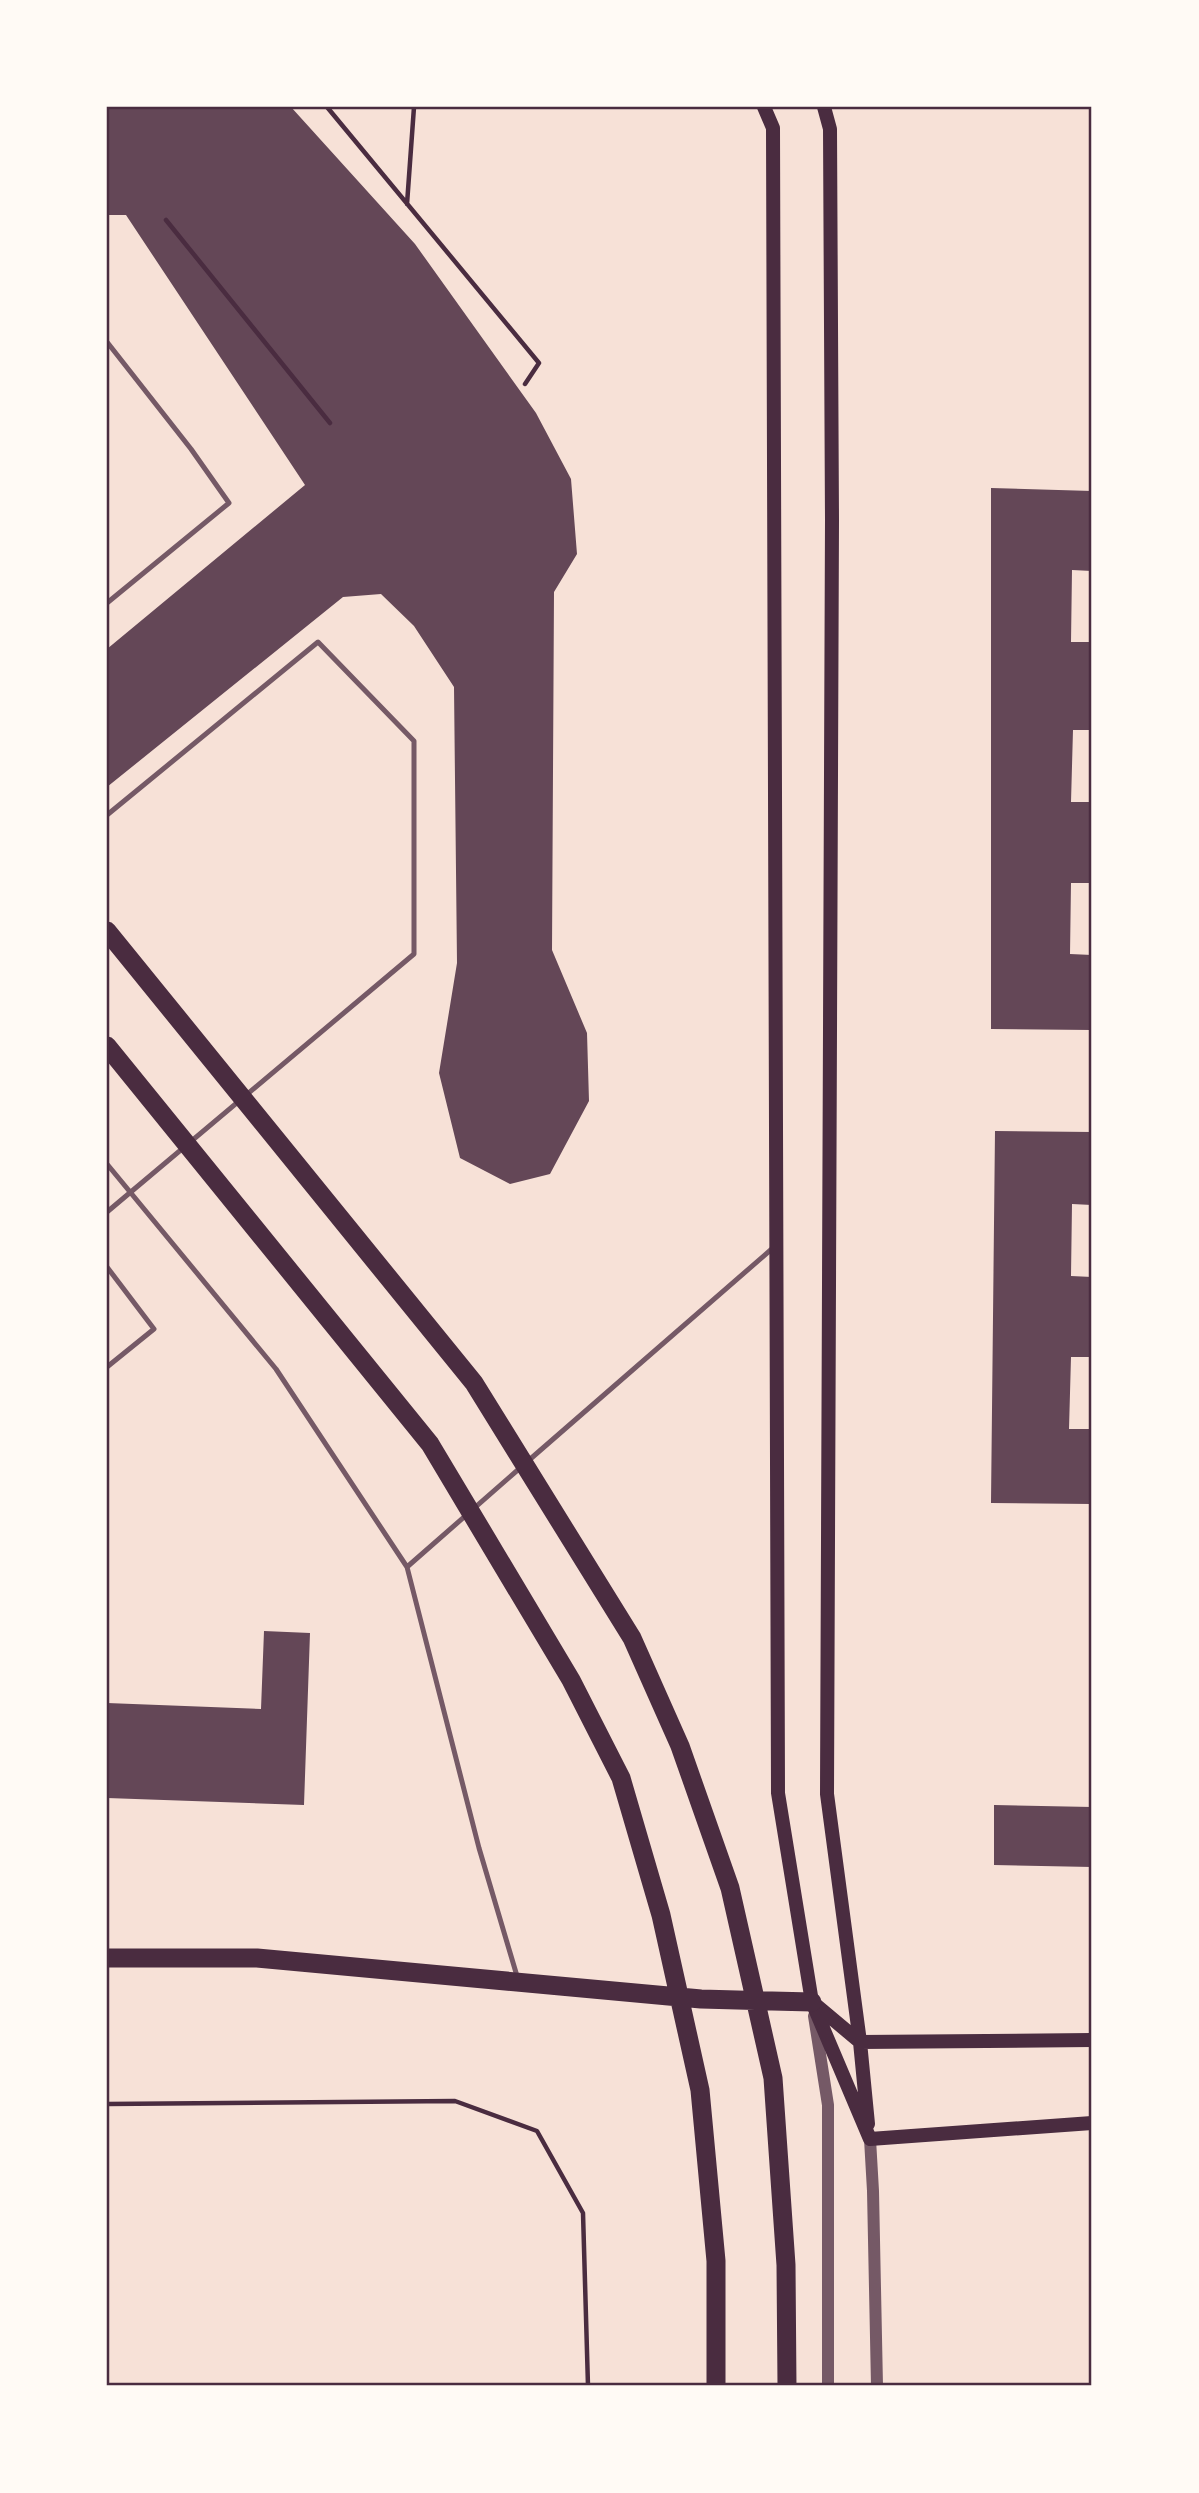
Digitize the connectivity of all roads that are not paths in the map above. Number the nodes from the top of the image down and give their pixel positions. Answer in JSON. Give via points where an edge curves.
{"nodes":[{"id":1,"x":764,"y":107,"type":"edge"},
{"id":2,"x":824,"y":107,"type":"edge"},
{"id":3,"x":107,"y":342,"type":"edge"},
{"id":4,"x":107,"y":603,"type":"edge"},
{"id":5,"x":107,"y":815,"type":"edge"},
{"id":6,"x":107,"y":931,"type":"edge"},
{"id":7,"x":107,"y":1046,"type":"edge"},
{"id":8,"x":107,"y":1164,"type":"edge"},
{"id":9,"x":130,"y":1192,"type":"junction"},
{"id":10,"x":107,"y":1212,"type":"edge"},
{"id":11,"x":776,"y":1245,"type":"junction"},
{"id":12,"x":107,"y":1267,"type":"edge"},
{"id":13,"x":107,"y":1367,"type":"edge"},
{"id":14,"x":407,"y":1567,"type":"junction"},
{"id":15,"x":107,"y":1958,"type":"edge"},
{"id":16,"x":519,"y":1983,"type":"junction"},
{"id":17,"x":812,"y":2002,"type":"junction"},
{"id":18,"x":1092,"y":2040,"type":"edge"},
{"id":19,"x":860,"y":2042,"type":"junction"},
{"id":20,"x":1092,"y":2123,"type":"edge"},
{"id":21,"x":870,"y":2139,"type":"junction"},
{"id":22,"x":716,"y":2386,"type":"edge"},
{"id":23,"x":787,"y":2386,"type":"edge"},
{"id":24,"x":828,"y":2386,"type":"edge"},
{"id":25,"x":877,"y":2386,"type":"edge"}],
"edges":[{"from":1,"to":11,"type":"main road","via":[[773,128]]},
{"from":2,"to":19,"type":"main road","via":[[830,129],[832,478],[827,1794]]},
{"from":3,"to":4,"type":"lane","via":[[229,503]]},
{"from":5,"to":9,"type":"lane","via":[[318,642],[414,741],[414,954]]},
{"from":6,"to":23,"type":"highway","via":[[474,1383],[632,1638],[680,1746],[730,1888],[772,2077],[786,2265]]},
{"from":7,"to":22,"type":"highway","via":[[430,1444],[571,1679],[621,1778],[661,1915],[700,2090],[716,2261]]},
{"from":8,"to":9,"type":"lane"},
{"from":9,"to":10,"type":"lane"},
{"from":9,"to":14,"type":"lane","via":[[276,1368]]},
{"from":11,"to":14,"type":"lane"},
{"from":11,"to":17,"type":"main road","via":[[778,1793]]},
{"from":12,"to":13,"type":"lane","via":[[154,1329]]},
{"from":14,"to":16,"type":"lane","via":[[479,1848]]},
{"from":15,"to":16,"type":"highway","via":[[257,1958]]},
{"from":16,"to":17,"type":"highway","via":[[701,1999]]},
{"from":17,"to":19,"type":"main road"},
{"from":17,"to":21,"type":"main road"},
{"from":17,"to":24,"type":"street","via":[[828,2105]]},
{"from":18,"to":19,"type":"main road"},
{"from":19,"to":21,"type":"main road"},
{"from":20,"to":21,"type":"main road"},
{"from":21,"to":25,"type":"street"}]}
